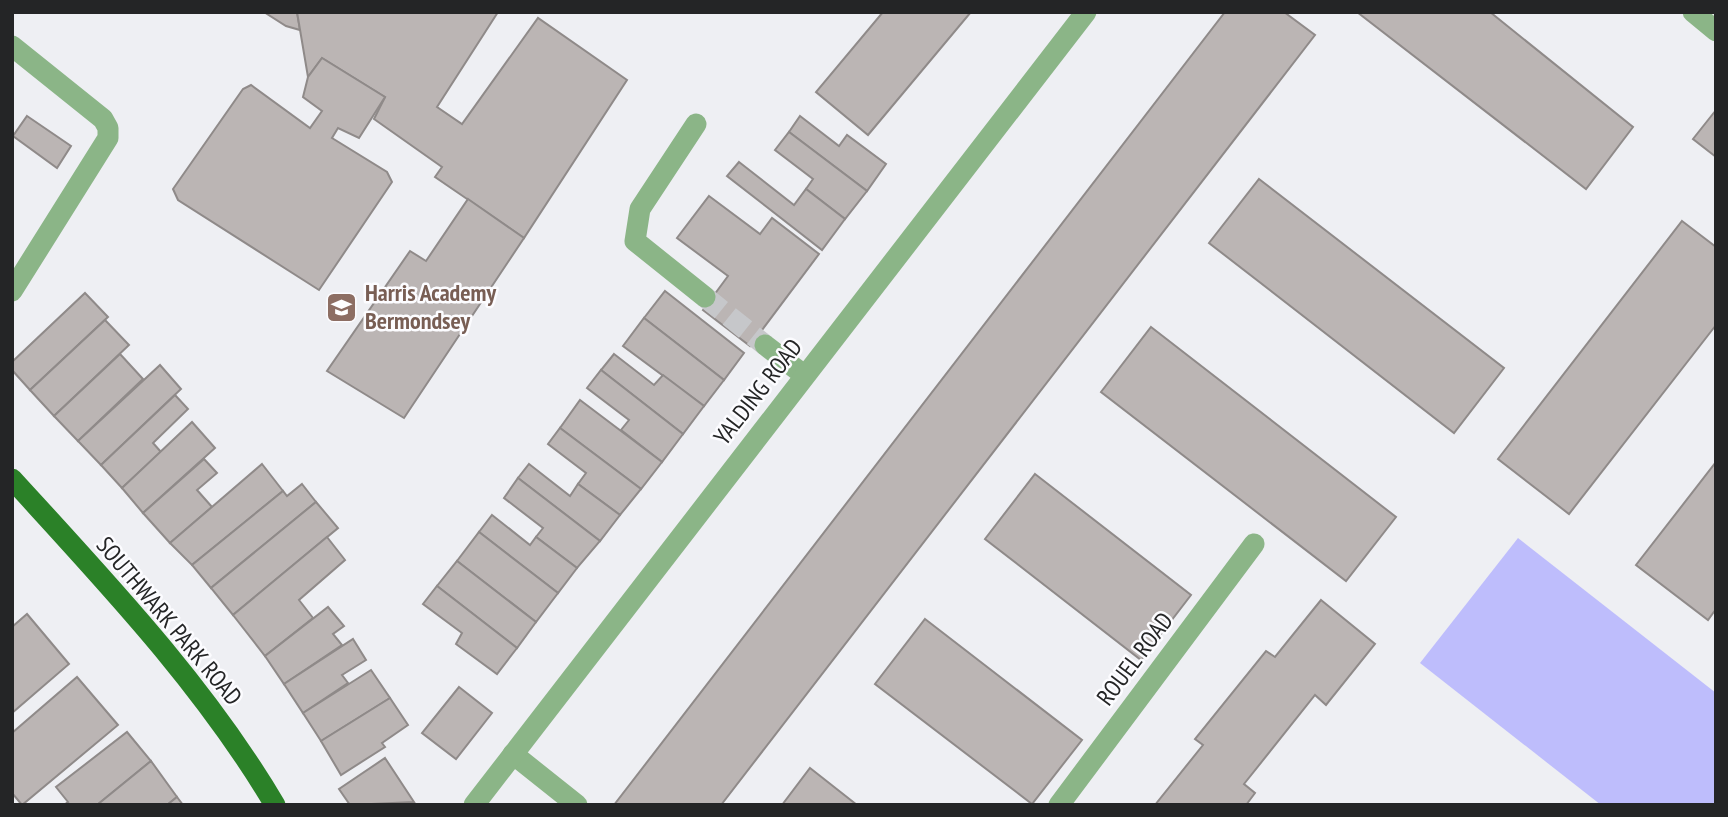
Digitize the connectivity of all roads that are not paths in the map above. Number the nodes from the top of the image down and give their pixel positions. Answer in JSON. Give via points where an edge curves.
{"nodes":[{"id":1,"x":1086,"y":12,"type":"edge"},
{"id":2,"x":1693,"y":12,"type":"edge"},
{"id":3,"x":1716,"y":31,"type":"edge"},
{"id":4,"x":12,"y":46,"type":"edge"},
{"id":5,"x":696,"y":124,"type":"dead end"},
{"id":6,"x":12,"y":291,"type":"edge"},
{"id":7,"x":705,"y":297,"type":"tunnel mouth"},
{"id":8,"x":765,"y":345,"type":"tunnel mouth"},
{"id":9,"x":804,"y":375,"type":"junction"},
{"id":10,"x":12,"y":479,"type":"edge"},
{"id":11,"x":1254,"y":544,"type":"dead end"},
{"id":12,"x":513,"y":754,"type":"junction"},
{"id":13,"x":275,"y":805,"type":"edge"},
{"id":14,"x":474,"y":805,"type":"edge"},
{"id":15,"x":576,"y":805,"type":"edge"},
{"id":16,"x":1059,"y":805,"type":"edge"}],
"edges":[{"from":1,"to":9,"type":"street","name":"YALDING ROAD"},
{"from":2,"to":3,"type":"street"},
{"from":4,"to":6,"type":"street","via":[[103,119],[108,138]]},
{"from":5,"to":7,"type":"street","via":[[640,209],[635,241]]},
{"from":8,"to":9,"type":"street"},
{"from":9,"to":12,"type":"street","name":"YALDING ROAD"},
{"from":10,"to":13,"type":"main road","name":"SOUTHWARK PARK ROAD","via":[[169,656],[222,724]]},
{"from":11,"to":16,"type":"street","name":"ROUEL ROAD"},
{"from":12,"to":14,"type":"street","name":"YALDING ROAD"},
{"from":12,"to":15,"type":"street"}]}
